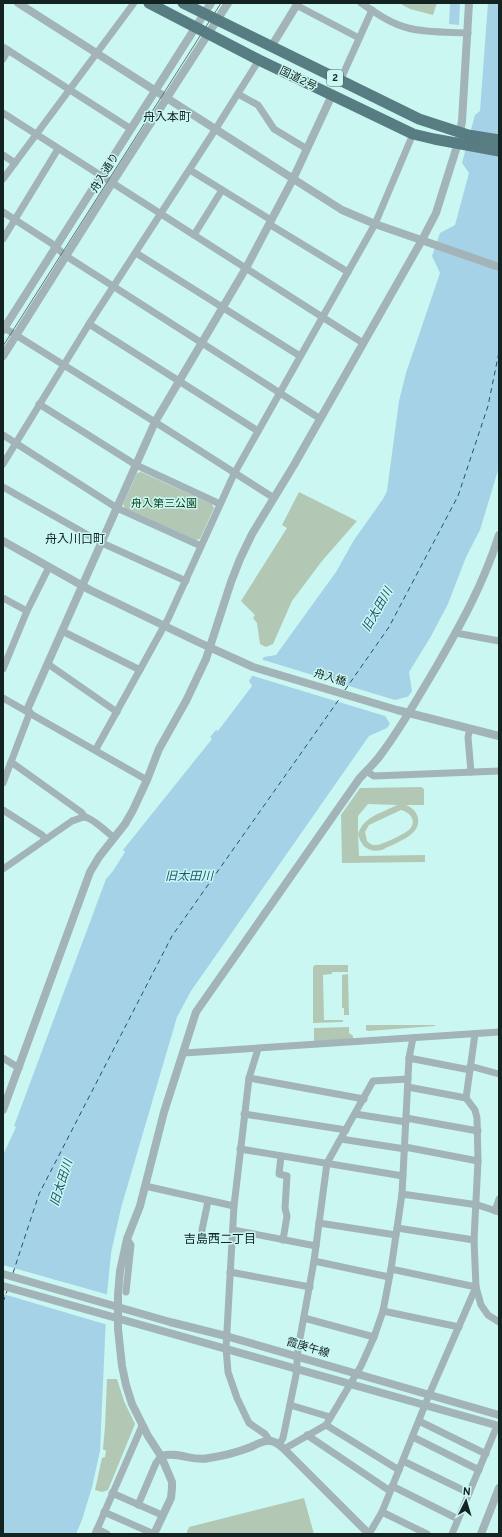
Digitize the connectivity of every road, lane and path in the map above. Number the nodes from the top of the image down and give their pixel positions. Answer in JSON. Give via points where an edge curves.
{"nodes":[{"id":1,"x":18,"y":3,"type":"edge"},
{"id":2,"x":134,"y":3,"type":"edge"},
{"id":3,"x":149,"y":3,"type":"edge"},
{"id":4,"x":183,"y":3,"type":"edge"},
{"id":5,"x":211,"y":3,"type":"edge"},
{"id":6,"x":228,"y":3,"type":"edge"},
{"id":7,"x":361,"y":3,"type":"edge"},
{"id":8,"x":469,"y":3,"type":"edge"},
{"id":9,"x":297,"y":4,"type":"edge"},
{"id":10,"x":372,"y":10,"type":"junction"},
{"id":11,"x":204,"y":14,"type":"junction"},
{"id":12,"x":217,"y":21,"type":"junction"},
{"id":13,"x":196,"y":26,"type":"junction"},
{"id":14,"x":209,"y":33,"type":"junction"},
{"id":15,"x":468,"y":33,"type":"junction"},
{"id":16,"x":359,"y":38,"type":"junction"},
{"id":17,"x":271,"y":47,"type":"junction"},
{"id":18,"x":6,"y":49,"type":"edge"},
{"id":19,"x":97,"y":53,"type":"junction"},
{"id":20,"x":3,"y":59,"type":"edge"},
{"id":21,"x":259,"y":60,"type":"junction"},
{"id":22,"x":340,"y":81,"type":"junction"},
{"id":23,"x":70,"y":89,"type":"junction"},
{"id":24,"x":155,"y":91,"type":"junction"},
{"id":25,"x":238,"y":94,"type":"junction"},
{"id":26,"x":332,"y":96,"type":"junction"},
{"id":27,"x":166,"y":98,"type":"junction"},
{"id":28,"x":3,"y":113,"type":"edge"},
{"id":29,"x":131,"y":129,"type":"junction"},
{"id":30,"x":215,"y":130,"type":"junction"},
{"id":31,"x":37,"y":134,"type":"junction"},
{"id":32,"x":413,"y":134,"type":"junction"},
{"id":33,"x":464,"y":139,"type":"junction"},
{"id":34,"x":499,"y":140,"type":"edge"},
{"id":35,"x":58,"y":148,"type":"junction"},
{"id":36,"x":307,"y":149,"type":"junction"},
{"id":37,"x":499,"y":151,"type":"edge"},
{"id":38,"x":3,"y":155,"type":"edge"},
{"id":39,"x":15,"y":162,"type":"junction"},
{"id":40,"x":190,"y":170,"type":"junction"},
{"id":41,"x":101,"y":176,"type":"junction"},
{"id":42,"x":3,"y":179,"type":"edge"},
{"id":43,"x":293,"y":179,"type":"junction"},
{"id":44,"x":112,"y":183,"type":"junction"},
{"id":45,"x":222,"y":190,"type":"junction"},
{"id":46,"x":3,"y":212,"type":"edge"},
{"id":47,"x":160,"y":215,"type":"junction"},
{"id":48,"x":15,"y":220,"type":"junction"},
{"id":49,"x":270,"y":222,"type":"junction"},
{"id":50,"x":375,"y":224,"type":"junction"},
{"id":51,"x":194,"y":235,"type":"junction"},
{"id":52,"x":3,"y":238,"type":"edge"},
{"id":53,"x":422,"y":240,"type":"junction"},
{"id":54,"x":57,"y":247,"type":"junction"},
{"id":55,"x":136,"y":253,"type":"junction"},
{"id":56,"x":66,"y":256,"type":"junction"},
{"id":57,"x":499,"y":267,"type":"edge"},
{"id":58,"x":246,"y":268,"type":"junction"},
{"id":59,"x":348,"y":272,"type":"junction"},
{"id":60,"x":114,"y":288,"type":"junction"},
{"id":61,"x":222,"y":307,"type":"junction"},
{"id":62,"x":322,"y":317,"type":"junction"},
{"id":63,"x":89,"y":324,"type":"junction"},
{"id":64,"x":4,"y":328,"type":"edge"},
{"id":65,"x":16,"y":336,"type":"junction"},
{"id":66,"x":202,"y":342,"type":"junction"},
{"id":67,"x":363,"y":343,"type":"junction"},
{"id":68,"x":3,"y":356,"type":"edge"},
{"id":69,"x":300,"y":356,"type":"junction"},
{"id":70,"x":64,"y":366,"type":"junction"},
{"id":71,"x":179,"y":381,"type":"junction"},
{"id":72,"x":280,"y":393,"type":"junction"},
{"id":73,"x":39,"y":404,"type":"junction"},
{"id":74,"x":319,"y":418,"type":"junction"},
{"id":75,"x":155,"y":422,"type":"junction"},
{"id":76,"x":258,"y":431,"type":"junction"},
{"id":77,"x":3,"y":435,"type":"edge"},
{"id":78,"x":15,"y":443,"type":"junction"},
{"id":79,"x":3,"y":464,"type":"edge"},
{"id":80,"x":136,"y":465,"type":"junction"},
{"id":81,"x":234,"y":474,"type":"junction"},
{"id":82,"x":3,"y":487,"type":"edge"},
{"id":83,"x":274,"y":498,"type":"junction"},
{"id":84,"x":220,"y":504,"type":"junction"},
{"id":85,"x":117,"y":508,"type":"junction"},
{"id":86,"x":498,"y":539,"type":"edge"},
{"id":87,"x":3,"y":541,"type":"edge"},
{"id":88,"x":102,"y":542,"type":"junction"},
{"id":89,"x":201,"y":546,"type":"junction"},
{"id":90,"x":49,"y":567,"type":"junction"},
{"id":91,"x":186,"y":581,"type":"junction"},
{"id":92,"x":82,"y":586,"type":"junction"},
{"id":93,"x":3,"y":598,"type":"edge"},
{"id":94,"x":27,"y":612,"type":"junction"},
{"id":95,"x":165,"y":626,"type":"junction"},
{"id":96,"x":62,"y":631,"type":"junction"},
{"id":97,"x":456,"y":633,"type":"junction"},
{"id":98,"x":499,"y":641,"type":"edge"},
{"id":99,"x":3,"y":647,"type":"edge"},
{"id":100,"x":210,"y":648,"type":"junction"},
{"id":101,"x":10,"y":651,"type":"junction"},
{"id":102,"x":48,"y":664,"type":"junction"},
{"id":103,"x":3,"y":669,"type":"edge"},
{"id":104,"x":140,"y":670,"type":"junction"},
{"id":105,"x":3,"y":698,"type":"edge"},
{"id":106,"x":28,"y":711,"type":"junction"},
{"id":107,"x":117,"y":712,"type":"junction"},
{"id":108,"x":404,"y":712,"type":"junction"},
{"id":109,"x":470,"y":729,"type":"junction"},
{"id":110,"x":499,"y":736,"type":"edge"},
{"id":111,"x":96,"y":749,"type":"junction"},
{"id":112,"x":11,"y":762,"type":"junction"},
{"id":113,"x":366,"y":771,"type":"junction"},
{"id":114,"x":499,"y":771,"type":"edge"},
{"id":115,"x":471,"y":772,"type":"junction"},
{"id":116,"x":147,"y":780,"type":"junction"},
{"id":117,"x":3,"y":783,"type":"edge"},
{"id":118,"x":3,"y":810,"type":"edge"},
{"id":119,"x":85,"y":817,"type":"junction"},
{"id":120,"x":113,"y":837,"type":"junction"},
{"id":121,"x":46,"y":839,"type":"junction"},
{"id":122,"x":3,"y":869,"type":"edge"},
{"id":123,"x":499,"y":1032,"type":"edge"},
{"id":124,"x":475,"y":1034,"type":"junction"},
{"id":125,"x":413,"y":1038,"type":"junction"},
{"id":126,"x":258,"y":1049,"type":"junction"},
{"id":127,"x":184,"y":1053,"type":"junction"},
{"id":128,"x":3,"y":1058,"type":"edge"},
{"id":129,"x":409,"y":1058,"type":"junction"},
{"id":130,"x":19,"y":1068,"type":"junction"},
{"id":131,"x":470,"y":1068,"type":"junction"},
{"id":132,"x":499,"y":1074,"type":"edge"},
{"id":133,"x":249,"y":1078,"type":"junction"},
{"id":134,"x":408,"y":1079,"type":"junction"},
{"id":135,"x":408,"y":1088,"type":"junction"},
{"id":136,"x":466,"y":1098,"type":"junction"},
{"id":137,"x":364,"y":1099,"type":"junction"},
{"id":138,"x":3,"y":1110,"type":"edge"},
{"id":139,"x":244,"y":1114,"type":"junction"},
{"id":140,"x":355,"y":1114,"type":"junction"},
{"id":141,"x":406,"y":1120,"type":"junction"},
{"id":142,"x":346,"y":1130,"type":"junction"},
{"id":143,"x":478,"y":1131,"type":"junction"},
{"id":144,"x":341,"y":1139,"type":"junction"},
{"id":145,"x":405,"y":1148,"type":"junction"},
{"id":146,"x":240,"y":1149,"type":"junction"},
{"id":147,"x":281,"y":1156,"type":"junction"},
{"id":148,"x":478,"y":1161,"type":"junction"},
{"id":149,"x":327,"y":1163,"type":"junction"},
{"id":150,"x":403,"y":1176,"type":"junction"},
{"id":151,"x":145,"y":1186,"type":"junction"},
{"id":152,"x":402,"y":1194,"type":"junction"},
{"id":153,"x":499,"y":1199,"type":"edge"},
{"id":154,"x":208,"y":1200,"type":"junction"},
{"id":155,"x":475,"y":1205,"type":"junction"},
{"id":156,"x":234,"y":1206,"type":"junction"},
{"id":157,"x":497,"y":1211,"type":"edge"},
{"id":158,"x":319,"y":1223,"type":"junction"},
{"id":159,"x":202,"y":1230,"type":"dead end"},
{"id":160,"x":233,"y":1230,"type":"junction"},
{"id":161,"x":397,"y":1232,"type":"junction"},
{"id":162,"x":127,"y":1239,"type":"junction"},
{"id":163,"x":283,"y":1240,"type":"junction"},
{"id":164,"x":474,"y":1240,"type":"junction"},
{"id":165,"x":316,"y":1246,"type":"junction"},
{"id":166,"x":314,"y":1261,"type":"junction"},
{"id":167,"x":230,"y":1272,"type":"junction"},
{"id":168,"x":390,"y":1273,"type":"junction"},
{"id":169,"x":3,"y":1274,"type":"edge"},
{"id":170,"x":3,"y":1286,"type":"edge"},
{"id":171,"x":310,"y":1287,"type":"junction"},
{"id":172,"x":476,"y":1287,"type":"junction"},
{"id":173,"x":126,"y":1292,"type":"dead end"},
{"id":174,"x":118,"y":1307,"type":"junction"},
{"id":175,"x":383,"y":1311,"type":"junction"},
{"id":176,"x":304,"y":1318,"type":"junction"},
{"id":177,"x":118,"y":1319,"type":"junction"},
{"id":178,"x":499,"y":1322,"type":"edge"},
{"id":179,"x":459,"y":1327,"type":"junction"},
{"id":180,"x":226,"y":1336,"type":"junction"},
{"id":181,"x":374,"y":1337,"type":"junction"},
{"id":182,"x":226,"y":1348,"type":"junction"},
{"id":183,"x":297,"y":1356,"type":"junction"},
{"id":184,"x":296,"y":1368,"type":"junction"},
{"id":185,"x":357,"y":1373,"type":"junction"},
{"id":186,"x":351,"y":1384,"type":"junction"},
{"id":187,"x":429,"y":1395,"type":"junction"},
{"id":188,"x":290,"y":1405,"type":"junction"},
{"id":189,"x":426,"y":1405,"type":"junction"},
{"id":190,"x":499,"y":1415,"type":"edge"},
{"id":191,"x":330,"y":1417,"type":"junction"},
{"id":192,"x":419,"y":1421,"type":"junction"},
{"id":193,"x":326,"y":1425,"type":"junction"},
{"id":194,"x":142,"y":1426,"type":"junction"},
{"id":195,"x":498,"y":1426,"type":"edge"},
{"id":196,"x":308,"y":1435,"type":"junction"},
{"id":197,"x":412,"y":1437,"type":"junction"},
{"id":198,"x":270,"y":1441,"type":"junction"},
{"id":199,"x":281,"y":1447,"type":"junction"},
{"id":200,"x":486,"y":1454,"type":"junction"},
{"id":201,"x":161,"y":1456,"type":"junction"},
{"id":202,"x":403,"y":1461,"type":"junction"},
{"id":203,"x":399,"y":1470,"type":"junction"},
{"id":204,"x":479,"y":1470,"type":"junction"},
{"id":205,"x":391,"y":1488,"type":"junction"},
{"id":206,"x":499,"y":1488,"type":"edge"},
{"id":207,"x":112,"y":1493,"type":"junction"},
{"id":208,"x":469,"y":1493,"type":"junction"},
{"id":209,"x":138,"y":1505,"type":"junction"},
{"id":210,"x":104,"y":1512,"type":"junction"},
{"id":211,"x":382,"y":1512,"type":"junction"},
{"id":212,"x":162,"y":1515,"type":"junction"},
{"id":213,"x":458,"y":1519,"type":"junction"},
{"id":214,"x":96,"y":1532,"type":"edge"},
{"id":215,"x":107,"y":1534,"type":"edge"},
{"id":216,"x":154,"y":1534,"type":"edge"},
{"id":217,"x":369,"y":1534,"type":"edge"},
{"id":218,"x":427,"y":1534,"type":"edge"},
{"id":219,"x":452,"y":1534,"type":"edge"},
{"id":220,"x":480,"y":1534,"type":"edge"}],
"edges":[{"from":1,"to":19,"type":"street"},
{"from":2,"to":19,"type":"street"},
{"from":3,"to":13,"type":"highway","name":"国道2号","number":"2"},
{"from":4,"to":11,"type":"highway","name":"国道2号","number":"2"},
{"from":5,"to":11,"type":"street","name":"舟入通り"},
{"from":6,"to":12,"type":"street","name":"舟入通り"},
{"from":7,"to":10,"type":"street"},
{"from":8,"to":15,"type":"street"},
{"from":9,"to":16,"type":"street"},
{"from":9,"to":17,"type":"street"},
{"from":10,"to":15,"type":"street","via":[[408,28]]},
{"from":10,"to":16,"type":"street"},
{"from":11,"to":12,"type":"highway","name":"国道2号","number":"2"},
{"from":11,"to":13,"type":"street","name":"舟入通り"},
{"from":12,"to":14,"type":"street","name":"舟入通り"},
{"from":12,"to":17,"type":"highway","name":"国道2号","number":"2"},
{"from":13,"to":14,"type":"highway","name":"国道2号","number":"2"},
{"from":13,"to":24,"type":"street","name":"舟入通り"},
{"from":14,"to":21,"type":"highway","name":"国道2号","number":"2"},
{"from":14,"to":27,"type":"street","name":"舟入通り"},
{"from":15,"to":33,"type":"street"},
{"from":16,"to":22,"type":"street"},
{"from":17,"to":22,"type":"highway","name":"国道2号","number":"2"},
{"from":18,"to":20,"type":"street"},
{"from":18,"to":23,"type":"street"},
{"from":19,"to":23,"type":"street"},
{"from":19,"to":24,"type":"street"},
{"from":21,"to":25,"type":"street"},
{"from":21,"to":26,"type":"highway","name":"国道2号","number":"2"},
{"from":22,"to":33,"type":"highway","name":"国道2号","number":"2"},
{"from":23,"to":29,"type":"street"},
{"from":23,"to":31,"type":"street"},
{"from":24,"to":27,"type":"street"},
{"from":24,"to":29,"type":"street","name":"舟入通り"},
{"from":25,"to":30,"type":"street"},
{"from":25,"to":36,"type":"street","via":[[258,105],[274,129]]},
{"from":26,"to":32,"type":"highway","name":"国道2号","number":"2"},
{"from":26,"to":36,"type":"street"},
{"from":27,"to":30,"type":"street"},
{"from":27,"to":44,"type":"street","name":"舟入通り"},
{"from":28,"to":31,"type":"street"},
{"from":29,"to":41,"type":"street","name":"舟入通り"},
{"from":30,"to":40,"type":"street"},
{"from":30,"to":43,"type":"street"},
{"from":31,"to":35,"type":"street"},
{"from":31,"to":39,"type":"street"},
{"from":32,"to":33,"type":"highway","name":"国道2号","number":"2","via":[[434,139]]},
{"from":32,"to":50,"type":"street"},
{"from":33,"to":34,"type":"highway","name":"国道2号","number":"2"},
{"from":33,"to":37,"type":"highway","name":"国道2号","number":"2"},
{"from":33,"to":53,"type":"street","via":[[436,213]]},
{"from":35,"to":41,"type":"street"},
{"from":35,"to":48,"type":"street"},
{"from":36,"to":43,"type":"street"},
{"from":38,"to":39,"type":"street"},
{"from":39,"to":42,"type":"street"},
{"from":40,"to":45,"type":"street"},
{"from":40,"to":47,"type":"street"},
{"from":41,"to":44,"type":"street"},
{"from":41,"to":54,"type":"street","name":"舟入通り"},
{"from":43,"to":49,"type":"street"},
{"from":43,"to":50,"type":"street","via":[[342,210]]},
{"from":44,"to":47,"type":"street"},
{"from":44,"to":56,"type":"street","name":"舟入通り"},
{"from":45,"to":49,"type":"street"},
{"from":45,"to":51,"type":"street"},
{"from":46,"to":48,"type":"street"},
{"from":47,"to":51,"type":"street"},
{"from":47,"to":55,"type":"street"},
{"from":48,"to":52,"type":"street"},
{"from":48,"to":54,"type":"street"},
{"from":49,"to":58,"type":"street"},
{"from":49,"to":59,"type":"street"},
{"from":50,"to":53,"type":"street"},
{"from":50,"to":59,"type":"street"},
{"from":51,"to":58,"type":"street"},
{"from":53,"to":57,"type":"street"},
{"from":53,"to":67,"type":"street"},
{"from":54,"to":56,"type":"street"},
{"from":54,"to":64,"type":"street","name":"舟入通り"},
{"from":55,"to":60,"type":"street"},
{"from":55,"to":61,"type":"street"},
{"from":56,"to":60,"type":"street"},
{"from":56,"to":65,"type":"street","name":"舟入通り"},
{"from":58,"to":61,"type":"street"},
{"from":58,"to":62,"type":"street"},
{"from":59,"to":62,"type":"street"},
{"from":60,"to":63,"type":"street"},
{"from":60,"to":66,"type":"street"},
{"from":61,"to":66,"type":"street"},
{"from":61,"to":69,"type":"street"},
{"from":62,"to":67,"type":"street"},
{"from":62,"to":69,"type":"street"},
{"from":63,"to":70,"type":"street"},
{"from":63,"to":71,"type":"street"},
{"from":64,"to":65,"type":"street"},
{"from":65,"to":68,"type":"street","name":"舟入通り"},
{"from":65,"to":70,"type":"street"},
{"from":66,"to":71,"type":"street"},
{"from":66,"to":72,"type":"street"},
{"from":67,"to":74,"type":"street"},
{"from":69,"to":72,"type":"street"},
{"from":70,"to":73,"type":"street"},
{"from":70,"to":75,"type":"street"},
{"from":71,"to":75,"type":"street"},
{"from":71,"to":76,"type":"street"},
{"from":72,"to":74,"type":"street"},
{"from":72,"to":76,"type":"street"},
{"from":73,"to":78,"type":"street"},
{"from":73,"to":80,"type":"street"},
{"from":74,"to":83,"type":"street"},
{"from":75,"to":80,"type":"street"},
{"from":75,"to":81,"type":"street"},
{"from":76,"to":81,"type":"street"},
{"from":77,"to":78,"type":"street"},
{"from":78,"to":79,"type":"street"},
{"from":78,"to":85,"type":"street"},
{"from":80,"to":84,"type":"street"},
{"from":80,"to":85,"type":"street"},
{"from":81,"to":83,"type":"street"},
{"from":81,"to":84,"type":"street"},
{"from":82,"to":88,"type":"street"},
{"from":83,"to":100,"type":"street","via":[[240,559]]},
{"from":84,"to":89,"type":"street"},
{"from":85,"to":88,"type":"street"},
{"from":85,"to":89,"type":"street"},
{"from":86,"to":97,"type":"street"},
{"from":87,"to":90,"type":"street","name":"舟入橋"},
{"from":88,"to":91,"type":"street"},
{"from":88,"to":92,"type":"street"},
{"from":89,"to":91,"type":"street"},
{"from":90,"to":92,"type":"street","name":"舟入橋"},
{"from":90,"to":94,"type":"street"},
{"from":91,"to":95,"type":"street"},
{"from":92,"to":95,"type":"street","name":"舟入橋"},
{"from":92,"to":96,"type":"street"},
{"from":93,"to":94,"type":"street"},
{"from":94,"to":101,"type":"street"},
{"from":95,"to":100,"type":"street","name":"舟入橋"},
{"from":95,"to":104,"type":"street"},
{"from":96,"to":102,"type":"street"},
{"from":96,"to":104,"type":"street"},
{"from":97,"to":98,"type":"street"},
{"from":97,"to":108,"type":"street"},
{"from":99,"to":101,"type":"street"},
{"from":100,"to":108,"type":"street","name":"舟入橋","via":[[253,667]]},
{"from":100,"to":116,"type":"street"},
{"from":101,"to":103,"type":"street"},
{"from":102,"to":106,"type":"street"},
{"from":102,"to":107,"type":"street"},
{"from":104,"to":107,"type":"street"},
{"from":105,"to":106,"type":"street"},
{"from":106,"to":111,"type":"street"},
{"from":106,"to":112,"type":"street"},
{"from":107,"to":111,"type":"street"},
{"from":108,"to":109,"type":"street","name":"舟入橋"},
{"from":108,"to":113,"type":"street","via":[[379,757]]},
{"from":109,"to":110,"type":"street","name":"舟入橋"},
{"from":109,"to":115,"type":"street","via":[[468,738]]},
{"from":111,"to":116,"type":"street"},
{"from":112,"to":117,"type":"street"},
{"from":112,"to":119,"type":"street"},
{"from":113,"to":115,"type":"street","via":[[374,776]]},
{"from":113,"to":127,"type":"street","via":[[203,1000],[196,1012]]},
{"from":114,"to":115,"type":"street"},
{"from":116,"to":120,"type":"street","via":[[133,810]]},
{"from":118,"to":121,"type":"street"},
{"from":119,"to":120,"type":"street"},
{"from":119,"to":121,"type":"street","via":[[72,821]]},
{"from":120,"to":130,"type":"street","via":[[90,872]]},
{"from":121,"to":122,"type":"street"},
{"from":123,"to":124,"type":"street"},
{"from":124,"to":125,"type":"street"},
{"from":124,"to":131,"type":"street"},
{"from":125,"to":126,"type":"street"},
{"from":125,"to":129,"type":"street"},
{"from":126,"to":127,"type":"street"},
{"from":126,"to":133,"type":"street"},
{"from":127,"to":151,"type":"street","via":[[164,1112]]},
{"from":128,"to":130,"type":"street"},
{"from":129,"to":131,"type":"street"},
{"from":129,"to":134,"type":"street"},
{"from":130,"to":138,"type":"street"},
{"from":131,"to":132,"type":"street"},
{"from":131,"to":136,"type":"street"},
{"from":133,"to":137,"type":"street"},
{"from":133,"to":139,"type":"street"},
{"from":134,"to":135,"type":"street"},
{"from":134,"to":137,"type":"street","via":[[373,1081]]},
{"from":135,"to":136,"type":"street"},
{"from":135,"to":141,"type":"street"},
{"from":136,"to":143,"type":"street","via":[[475,1110]]},
{"from":137,"to":140,"type":"street"},
{"from":139,"to":142,"type":"street"},
{"from":139,"to":146,"type":"street"},
{"from":140,"to":141,"type":"street"},
{"from":140,"to":142,"type":"street"},
{"from":141,"to":143,"type":"street"},
{"from":141,"to":145,"type":"street"},
{"from":142,"to":144,"type":"street"},
{"from":143,"to":148,"type":"street"},
{"from":144,"to":145,"type":"street"},
{"from":144,"to":149,"type":"street"},
{"from":145,"to":148,"type":"street"},
{"from":145,"to":150,"type":"street"},
{"from":146,"to":147,"type":"street"},
{"from":146,"to":156,"type":"street"},
{"from":147,"to":149,"type":"street"},
{"from":147,"to":163,"type":"street","via":[[279,1174],[287,1176],[287,1216]]},
{"from":148,"to":155,"type":"street"},
{"from":149,"to":150,"type":"street"},
{"from":149,"to":158,"type":"street"},
{"from":150,"to":152,"type":"street"},
{"from":151,"to":154,"type":"street"},
{"from":151,"to":162,"type":"street"},
{"from":152,"to":155,"type":"street"},
{"from":152,"to":161,"type":"street"},
{"from":153,"to":157,"type":"street"},
{"from":154,"to":156,"type":"street"},
{"from":154,"to":159,"type":"street"},
{"from":155,"to":157,"type":"street"},
{"from":155,"to":164,"type":"street"},
{"from":156,"to":160,"type":"street"},
{"from":158,"to":161,"type":"street"},
{"from":158,"to":165,"type":"street"},
{"from":160,"to":163,"type":"street"},
{"from":160,"to":167,"type":"street"},
{"from":161,"to":164,"type":"street"},
{"from":161,"to":168,"type":"street"},
{"from":162,"to":173,"type":"street","via":[[131,1245]]},
{"from":162,"to":174,"type":"street","via":[[120,1271]]},
{"from":163,"to":165,"type":"street"},
{"from":164,"to":172,"type":"street"},
{"from":165,"to":166,"type":"street"},
{"from":166,"to":168,"type":"street"},
{"from":166,"to":171,"type":"street"},
{"from":167,"to":171,"type":"street"},
{"from":167,"to":180,"type":"street"},
{"from":168,"to":172,"type":"street"},
{"from":168,"to":175,"type":"street"},
{"from":169,"to":174,"type":"street","name":"霞庚午線"},
{"from":170,"to":177,"type":"street"},
{"from":171,"to":176,"type":"street"},
{"from":172,"to":178,"type":"street","via":[[481,1305],[488,1315]]},
{"from":172,"to":179,"type":"street"},
{"from":174,"to":177,"type":"street"},
{"from":174,"to":180,"type":"street","name":"霞庚午線"},
{"from":175,"to":179,"type":"street"},
{"from":175,"to":181,"type":"street"},
{"from":176,"to":181,"type":"street"},
{"from":176,"to":183,"type":"street"},
{"from":177,"to":182,"type":"street"},
{"from":177,"to":194,"type":"street","via":[[119,1347],[126,1385]]},
{"from":179,"to":187,"type":"street"},
{"from":180,"to":182,"type":"street"},
{"from":180,"to":183,"type":"street","name":"霞庚午線"},
{"from":181,"to":185,"type":"street"},
{"from":182,"to":184,"type":"street"},
{"from":182,"to":198,"type":"street","via":[[228,1372],[237,1398],[249,1423],[265,1434]]},
{"from":183,"to":184,"type":"street"},
{"from":183,"to":185,"type":"street","name":"霞庚午線"},
{"from":184,"to":186,"type":"street"},
{"from":184,"to":188,"type":"street"},
{"from":185,"to":186,"type":"street"},
{"from":185,"to":187,"type":"street","name":"霞庚午線"},
{"from":186,"to":189,"type":"street"},
{"from":186,"to":191,"type":"street"},
{"from":187,"to":189,"type":"street"},
{"from":187,"to":190,"type":"street","name":"霞庚午線"},
{"from":188,"to":191,"type":"street"},
{"from":188,"to":199,"type":"street"},
{"from":189,"to":192,"type":"street"},
{"from":189,"to":195,"type":"street"},
{"from":191,"to":193,"type":"street"},
{"from":192,"to":197,"type":"street"},
{"from":192,"to":200,"type":"street"},
{"from":193,"to":196,"type":"street"},
{"from":193,"to":203,"type":"street"},
{"from":194,"to":201,"type":"street"},
{"from":194,"to":207,"type":"street"},
{"from":195,"to":200,"type":"street"},
{"from":196,"to":199,"type":"street"},
{"from":196,"to":205,"type":"street"},
{"from":197,"to":202,"type":"street"},
{"from":197,"to":204,"type":"street"},
{"from":198,"to":199,"type":"street"},
{"from":198,"to":201,"type":"street","via":[[208,1458],[170,1454]]},
{"from":199,"to":217,"type":"street"},
{"from":200,"to":204,"type":"street"},
{"from":201,"to":209,"type":"street"},
{"from":201,"to":212,"type":"street","via":[[172,1482],[171,1498]]},
{"from":202,"to":203,"type":"street"},
{"from":202,"to":208,"type":"street"},
{"from":203,"to":205,"type":"street"},
{"from":204,"to":208,"type":"street"},
{"from":205,"to":211,"type":"street"},
{"from":205,"to":213,"type":"street"},
{"from":206,"to":220,"type":"street"},
{"from":207,"to":209,"type":"street"},
{"from":207,"to":210,"type":"street"},
{"from":208,"to":213,"type":"street"},
{"from":209,"to":212,"type":"street"},
{"from":210,"to":214,"type":"street"},
{"from":210,"to":216,"type":"street"},
{"from":211,"to":217,"type":"street"},
{"from":211,"to":218,"type":"street"},
{"from":212,"to":216,"type":"street"},
{"from":213,"to":219,"type":"street"},
{"from":214,"to":215,"type":"street"}]}
